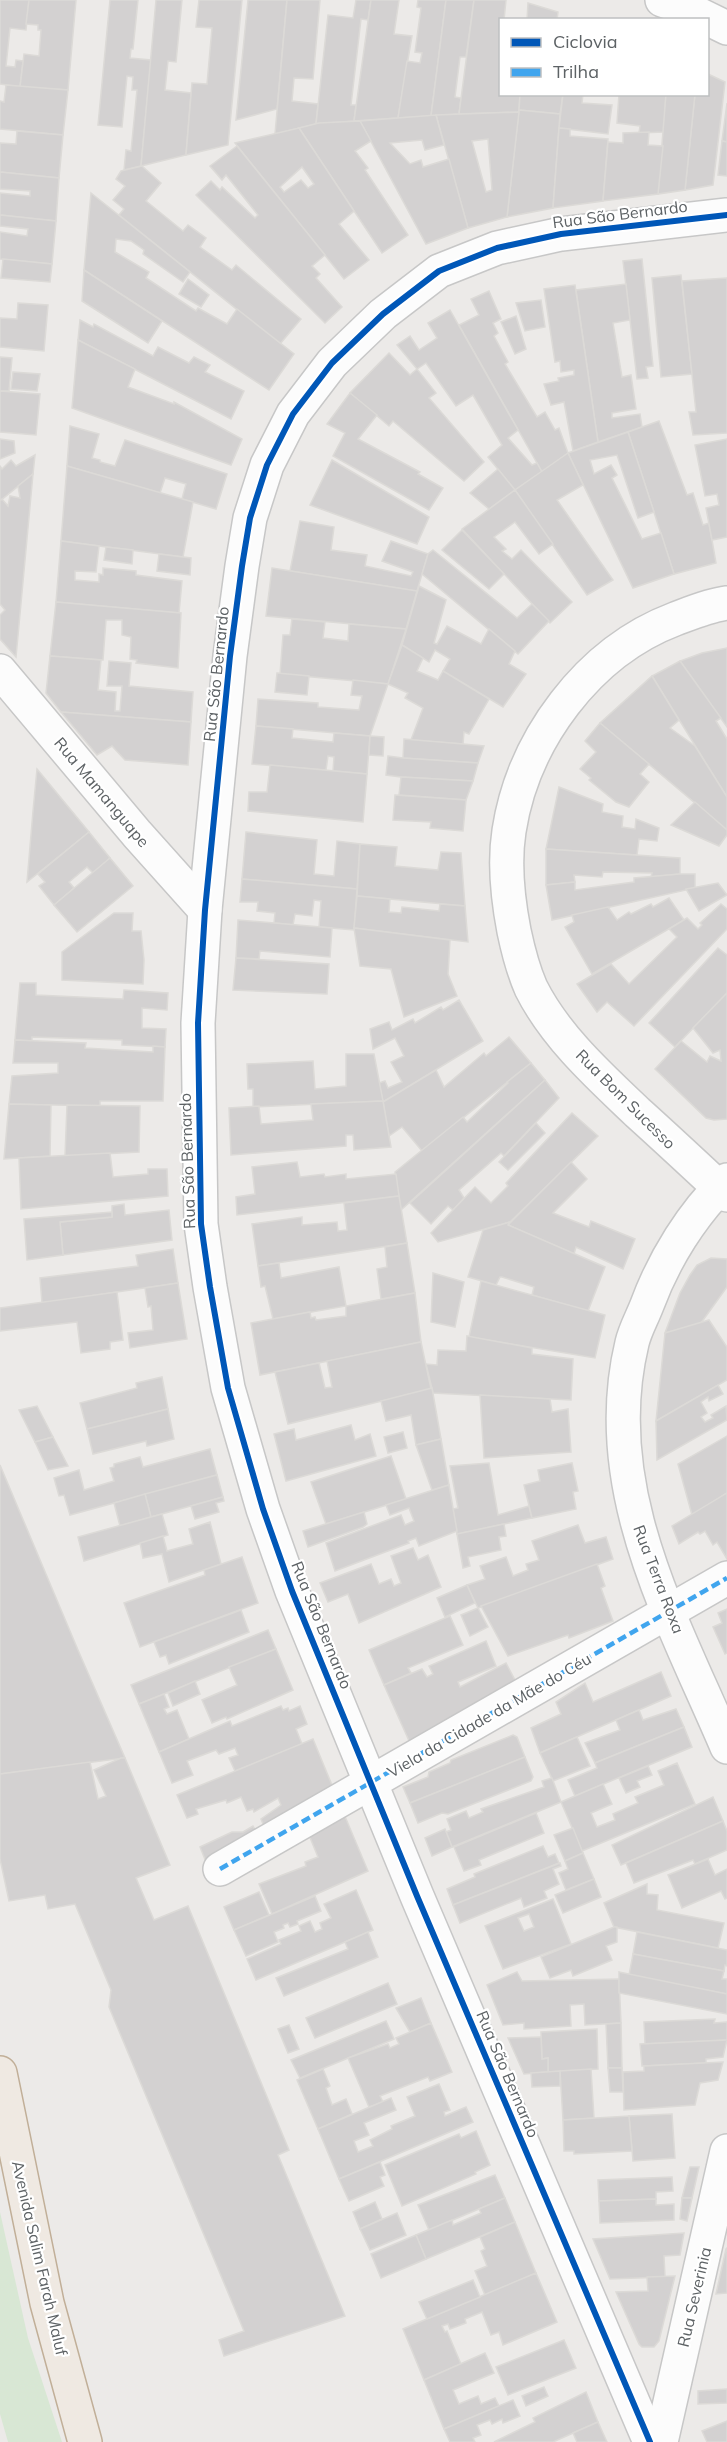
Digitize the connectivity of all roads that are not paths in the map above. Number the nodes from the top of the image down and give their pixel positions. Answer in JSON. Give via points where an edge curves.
{"nodes":[{"id":1,"x":662,"y":0,"type":"edge"},
{"id":2,"x":706,"y":18,"type":"edge"},
{"id":3,"x":709,"y":19,"type":"edge"},
{"id":4,"x":727,"y":28,"type":"edge"},
{"id":5,"x":727,"y":215,"type":"edge"},
{"id":6,"x":727,"y":603,"type":"edge"},
{"id":7,"x":0,"y":671,"type":"edge"},
{"id":8,"x":205,"y":910,"type":"junction"},
{"id":9,"x":724,"y":1188,"type":"edge"},
{"id":10,"x":727,"y":1578,"type":"edge"},
{"id":11,"x":670,"y":1612,"type":"junction"},
{"id":12,"x":727,"y":1747,"type":"edge"},
{"id":13,"x":371,"y":1782,"type":"junction"},
{"id":14,"x":220,"y":1869,"type":"dead end"},
{"id":15,"x":0,"y":2073,"type":"edge"},
{"id":16,"x":727,"y":2151,"type":"edge"},
{"id":17,"x":85,"y":2442,"type":"edge"},
{"id":18,"x":650,"y":2442,"type":"edge"},
{"id":19,"x":661,"y":2442,"type":"edge"}],
"edges":[{"from":1,"to":2,"type":"street"},
{"from":3,"to":4,"type":"street"},
{"from":5,"to":8,"type":"street","name":"Rua São Bernardo","via":[[561,234],[497,248],[439,271],[374,322],[332,363],[293,414],[267,465],[250,518],[230,656]]},
{"from":6,"to":9,"type":"street","name":"Rua Bom Sucesso","via":[[654,627],[620,648],[581,682],[553,720],[529,764],[514,802],[507,850],[510,911],[518,948],[531,987],[552,1022],[600,1077]]},
{"from":7,"to":8,"type":"street","name":"Rua Mamanguape"},
{"from":8,"to":13,"type":"street","name":"Rua São Bernardo","via":[[198,1023],[200,1213],[228,1388],[263,1509],[292,1591]]},
{"from":9,"to":11,"type":"street","name":"Rua Terra Roxa","via":[[679,1240],[654,1287],[632,1342],[623,1396],[622,1439],[628,1490],[652,1572]]},
{"from":10,"to":11,"type":"street","name":"Viela da Cidade da Mãe do Céu"},
{"from":11,"to":12,"type":"street","name":"Rua Terra Roxa"},
{"from":11,"to":13,"type":"street","name":"Viela da Cidade da Mãe do Céu"},
{"from":13,"to":14,"type":"street","name":"Viela da Cidade da Mãe do Céu"},
{"from":13,"to":18,"type":"street","name":"Rua São Bernardo"},
{"from":15,"to":17,"type":"highway","name":"Avenida Salim Farah Maluf","via":[[47,2303]]},
{"from":16,"to":19,"type":"street","name":"Rua Severinia"}]}
